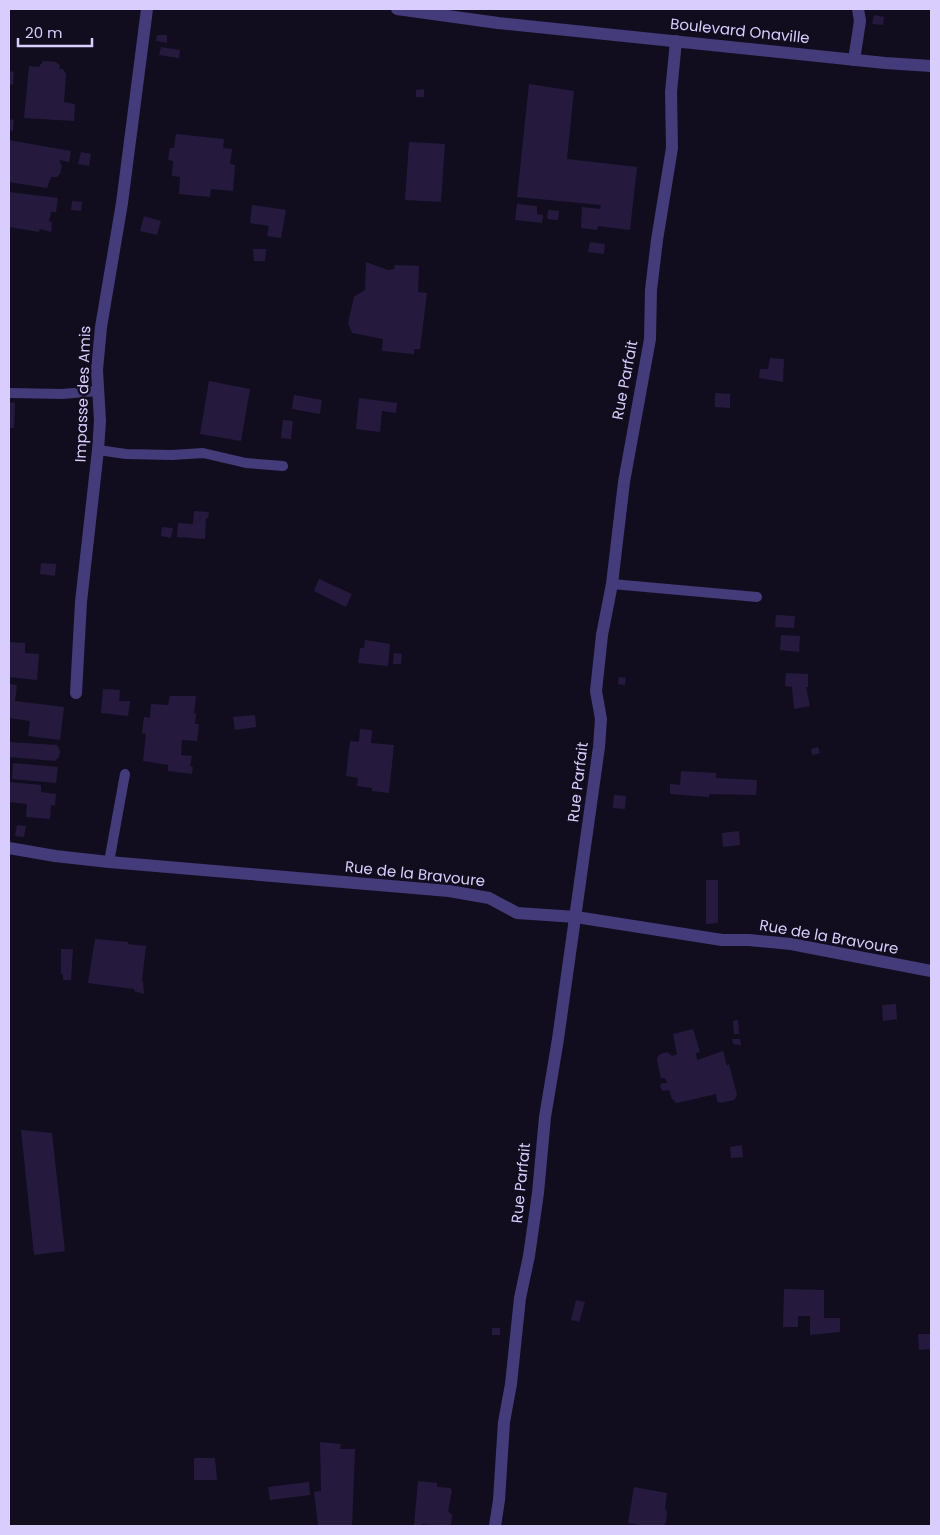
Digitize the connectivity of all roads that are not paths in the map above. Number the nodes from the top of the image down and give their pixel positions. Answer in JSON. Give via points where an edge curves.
{"nodes":[{"id":1,"x":147,"y":9,"type":"edge"},
{"id":2,"x":397,"y":9,"type":"edge"},
{"id":3,"x":858,"y":9,"type":"edge"},
{"id":4,"x":676,"y":41,"type":"junction"},
{"id":5,"x":854,"y":60,"type":"junction"},
{"id":6,"x":931,"y":66,"type":"edge"},
{"id":7,"x":98,"y":391,"type":"junction"},
{"id":8,"x":9,"y":393,"type":"edge"},
{"id":9,"x":98,"y":450,"type":"junction"},
{"id":10,"x":283,"y":466,"type":"dead end"},
{"id":11,"x":612,"y":584,"type":"junction"},
{"id":12,"x":757,"y":597,"type":"dead end"},
{"id":13,"x":76,"y":693,"type":"dead end"},
{"id":14,"x":125,"y":774,"type":"dead end"},
{"id":15,"x":9,"y":848,"type":"edge"},
{"id":16,"x":109,"y":862,"type":"junction"},
{"id":17,"x":576,"y":917,"type":"junction"},
{"id":18,"x":931,"y":970,"type":"edge"},
{"id":19,"x":495,"y":1526,"type":"edge"}],
"edges":[{"from":1,"to":7,"type":"street","name":"Impasse des Amis","via":[[122,203],[101,327]]},
{"from":2,"to":4,"type":"street","name":"Boulevard Onaville"},
{"from":3,"to":5,"type":"street","via":[[860,21]]},
{"from":4,"to":5,"type":"street","name":"Boulevard Onaville"},
{"from":4,"to":11,"type":"street","name":"Rue Parfait","via":[[672,148],[651,290],[650,339],[624,482]]},
{"from":5,"to":6,"type":"street","name":"Boulevard Onaville"},
{"from":7,"to":8,"type":"lane"},
{"from":7,"to":9,"type":"street","name":"Impasse des Amis"},
{"from":9,"to":10,"type":"lane","via":[[126,454],[203,453],[246,463]]},
{"from":9,"to":13,"type":"street","name":"Impasse des Amis","via":[[81,602]]},
{"from":11,"to":12,"type":"lane"},
{"from":11,"to":17,"type":"street","name":"Rue Parfait","via":[[602,635],[596,691],[601,719]]},
{"from":14,"to":16,"type":"lane"},
{"from":15,"to":16,"type":"street","name":"Rue de la Bravoure"},
{"from":16,"to":17,"type":"street","name":"Rue de la Bravoure","via":[[449,891],[489,898],[517,912]]},
{"from":17,"to":18,"type":"street","name":"Rue de la Bravoure","via":[[722,940],[791,944]]},
{"from":17,"to":19,"type":"street","name":"Rue Parfait","via":[[544,1117],[538,1193],[504,1422]]}]}
